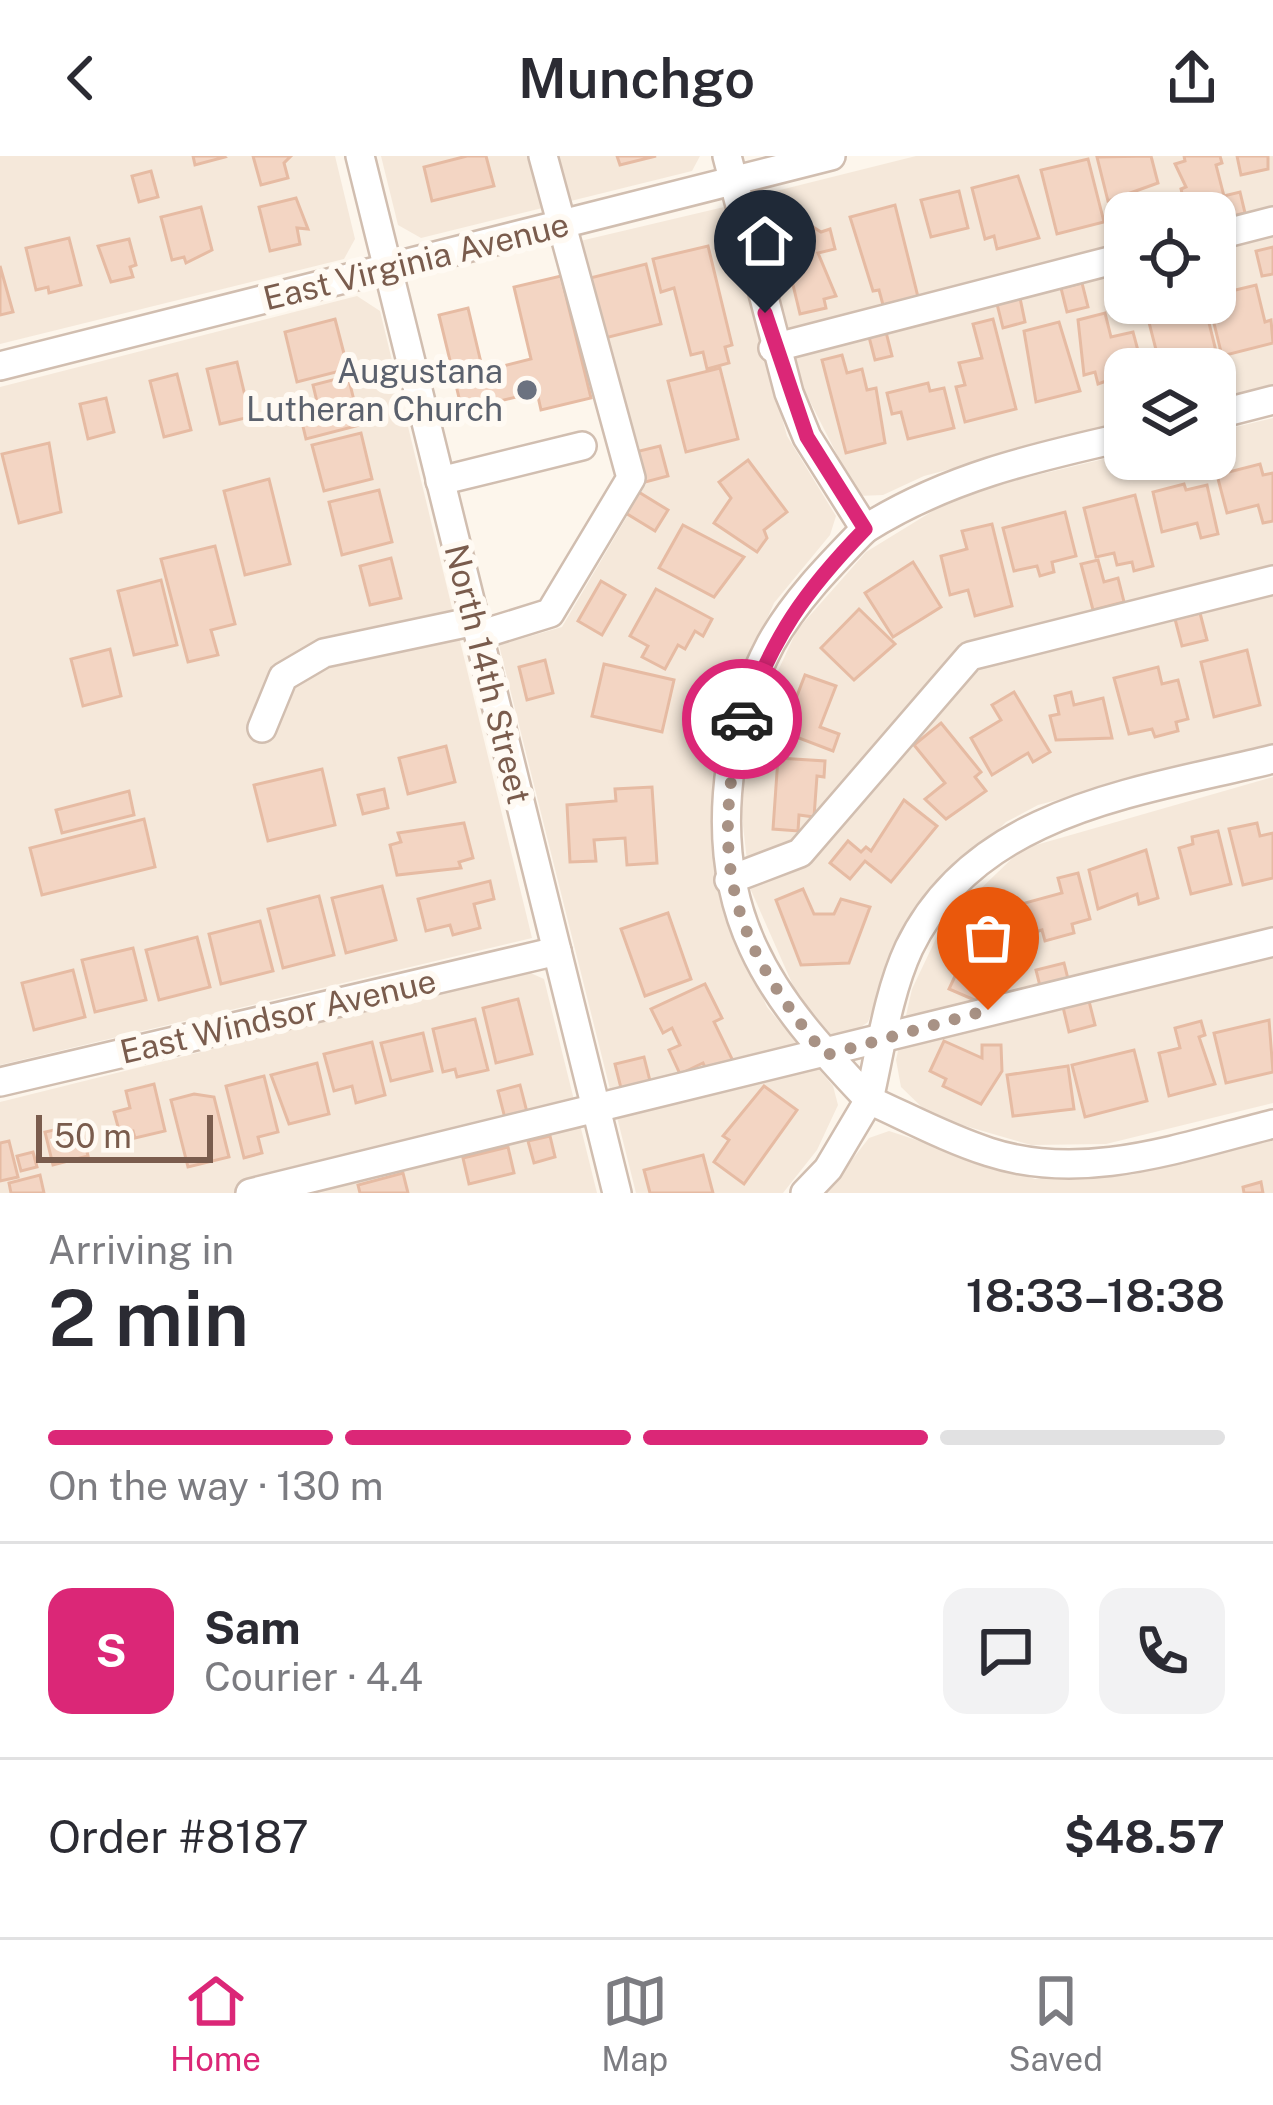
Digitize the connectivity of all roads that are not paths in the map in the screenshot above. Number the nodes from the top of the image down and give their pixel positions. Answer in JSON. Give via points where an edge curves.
{"nodes":[{"id":1,"x":360,"y":156,"type":"edge"},
{"id":2,"x":543,"y":156,"type":"edge"},
{"id":3,"x":831,"y":156,"type":"edge"},
{"id":4,"x":730,"y":168,"type":"edge"},
{"id":5,"x":1273,"y":221,"type":"edge"},
{"id":6,"x":560,"y":224,"type":"junction"},
{"id":7,"x":1236,"y":231,"type":"edge"},
{"id":8,"x":1104,"y":262,"type":"edge"},
{"id":9,"x":388,"y":268,"type":"junction"},
{"id":10,"x":773,"y":348,"type":"junction"},
{"id":11,"x":0,"y":366,"type":"edge"},
{"id":12,"x":1273,"y":400,"type":"edge"},
{"id":13,"x":1236,"y":410,"type":"edge"},
{"id":14,"x":1104,"y":441,"type":"edge"},
{"id":15,"x":582,"y":446,"type":"dead end"},
{"id":16,"x":440,"y":481,"type":"junction"},
{"id":17,"x":865,"y":529,"type":"junction"},
{"id":18,"x":1273,"y":580,"type":"edge"},
{"id":19,"x":477,"y":628,"type":"junction"},
{"id":20,"x":262,"y":728,"type":"dead end"},
{"id":21,"x":1273,"y":759,"type":"edge"},
{"id":22,"x":729,"y":880,"type":"junction"},
{"id":23,"x":1273,"y":943,"type":"edge"},
{"id":24,"x":557,"y":951,"type":"junction"},
{"id":25,"x":883,"y":1041,"type":"junction"},
{"id":26,"x":826,"y":1055,"type":"junction"},
{"id":27,"x":0,"y":1082,"type":"edge"},
{"id":28,"x":869,"y":1100,"type":"junction"},
{"id":29,"x":596,"y":1111,"type":"junction"},
{"id":30,"x":1273,"y":1124,"type":"edge"},
{"id":31,"x":250,"y":1193,"type":"edge"},
{"id":32,"x":617,"y":1193,"type":"edge"},
{"id":33,"x":805,"y":1193,"type":"edge"}],
"edges":[{"from":1,"to":9,"type":"street","name":"North 14th Street"},
{"from":2,"to":6,"type":"street"},
{"from":3,"to":4,"type":"street","name":"East Virginia Avenue"},
{"from":4,"to":6,"type":"street","name":"East Virginia Avenue"},
{"from":4,"to":10,"type":"street"},
{"from":5,"to":7,"type":"street"},
{"from":6,"to":9,"type":"street","name":"East Virginia Avenue"},
{"from":6,"to":19,"type":"street","via":[[631,478],[550,613]]},
{"from":8,"to":10,"type":"street"},
{"from":9,"to":11,"type":"street","name":"East Virginia Avenue"},
{"from":9,"to":16,"type":"street","name":"North 14th Street"},
{"from":10,"to":17,"type":"street","via":[[807,437]]},
{"from":12,"to":13,"type":"street"},
{"from":14,"to":17,"type":"street","via":[[950,484]]},
{"from":15,"to":16,"type":"street"},
{"from":16,"to":19,"type":"street","name":"North 14th Street"},
{"from":17,"to":22,"type":"street","via":[[816,579],[764,663],[742,719],[725,796]]},
{"from":18,"to":22,"type":"street","via":[[970,656],[800,853]]},
{"from":19,"to":20,"type":"street","via":[[324,652],[283,677]]},
{"from":19,"to":24,"type":"street","name":"North 14th Street"},
{"from":21,"to":25,"type":"street","via":[[1063,814],[1003,840],[944,896],[909,949]]},
{"from":22,"to":26,"type":"street","via":[[752,946]]},
{"from":23,"to":25,"type":"street"},
{"from":24,"to":27,"type":"street","name":"East Windsor Avenue"},
{"from":24,"to":29,"type":"street","name":"North 14th Street"},
{"from":25,"to":26,"type":"street"},
{"from":25,"to":28,"type":"street"},
{"from":26,"to":28,"type":"street"},
{"from":26,"to":29,"type":"street"},
{"from":28,"to":30,"type":"street","via":[[993,1154],[1070,1164],[1141,1157]]},
{"from":28,"to":33,"type":"street"},
{"from":29,"to":31,"type":"street"},
{"from":29,"to":32,"type":"street","name":"North 14th Street"}]}
